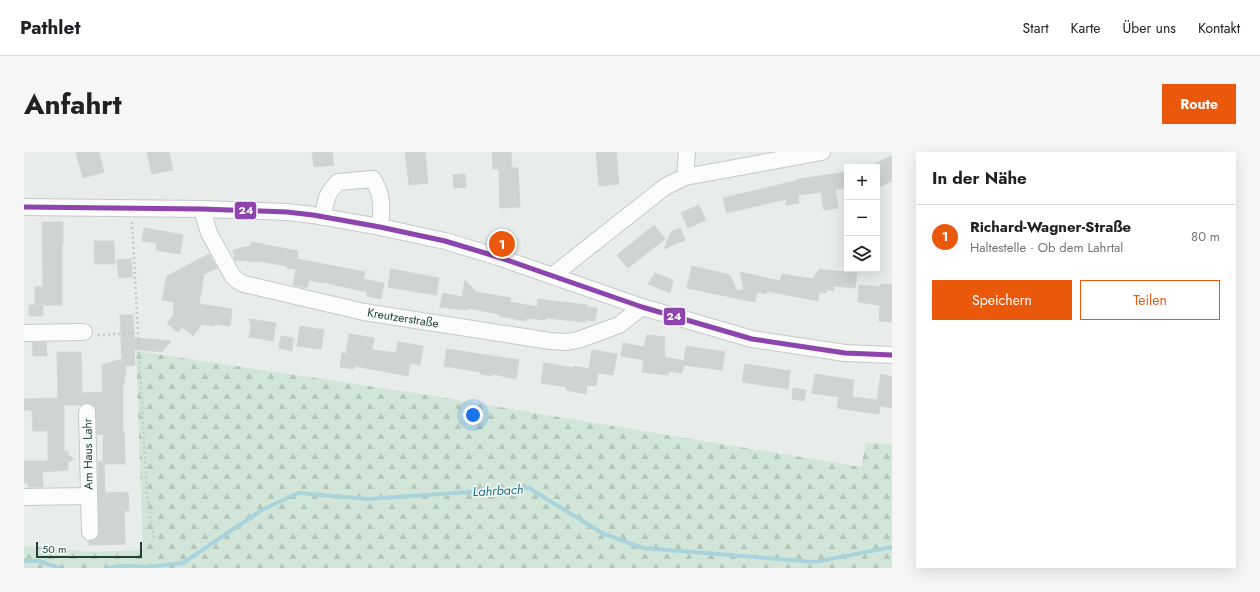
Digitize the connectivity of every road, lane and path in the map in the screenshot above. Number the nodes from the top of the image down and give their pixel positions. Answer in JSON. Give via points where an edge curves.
{"nodes":[{"id":1,"x":688,"y":152,"type":"edge"},
{"id":2,"x":822,"y":152,"type":"edge"},
{"id":3,"x":685,"y":177,"type":"junction"},
{"id":4,"x":24,"y":207,"type":"edge"},
{"id":5,"x":132,"y":209,"type":"junction"},
{"id":6,"x":202,"y":209,"type":"junction"},
{"id":7,"x":323,"y":217,"type":"junction"},
{"id":8,"x":380,"y":227,"type":"junction"},
{"id":9,"x":552,"y":276,"type":"junction"},
{"id":10,"x":642,"y":307,"type":"junction"},
{"id":11,"x":84,"y":332,"type":"joint"},
{"id":12,"x":24,"y":333,"type":"edge"},
{"id":13,"x":138,"y":333,"type":"junction"},
{"id":14,"x":892,"y":355,"type":"edge"},
{"id":15,"x":87,"y":412,"type":"dead end"},
{"id":16,"x":89,"y":496,"type":"junction"},
{"id":17,"x":24,"y":497,"type":"edge"},
{"id":18,"x":90,"y":532,"type":"dead end"},
{"id":19,"x":155,"y":540,"type":"dead end"}],
"edges":[{"from":1,"to":3,"type":"street"},
{"from":2,"to":3,"type":"street"},
{"from":3,"to":9,"type":"street","via":[[666,186]]},
{"from":4,"to":5,"type":"street"},
{"from":5,"to":6,"type":"street"},
{"from":5,"to":13,"type":"path"},
{"from":6,"to":7,"type":"street","via":[[287,212]]},
{"from":6,"to":10,"type":"street","name":"Kreutzerstraße","via":[[209,233],[232,275],[238,281],[364,312],[567,342],[619,325]]},
{"from":7,"to":8,"type":"street"},
{"from":7,"to":8,"type":"street","via":[[329,192],[338,182],[373,180],[381,197]]},
{"from":8,"to":9,"type":"street","via":[[445,241]]},
{"from":9,"to":10,"type":"street"},
{"from":10,"to":14,"type":"street","via":[[752,339],[845,353]]},
{"from":11,"to":12,"type":"street"},
{"from":11,"to":13,"type":"path","via":[[91,335]]},
{"from":13,"to":19,"type":"path","via":[[147,497]]},
{"from":15,"to":16,"type":"street","name":"Am Haus Lahr"},
{"from":16,"to":17,"type":"street","name":"Am Haus Lahr"},
{"from":16,"to":18,"type":"street","name":"Am Haus Lahr"}]}
